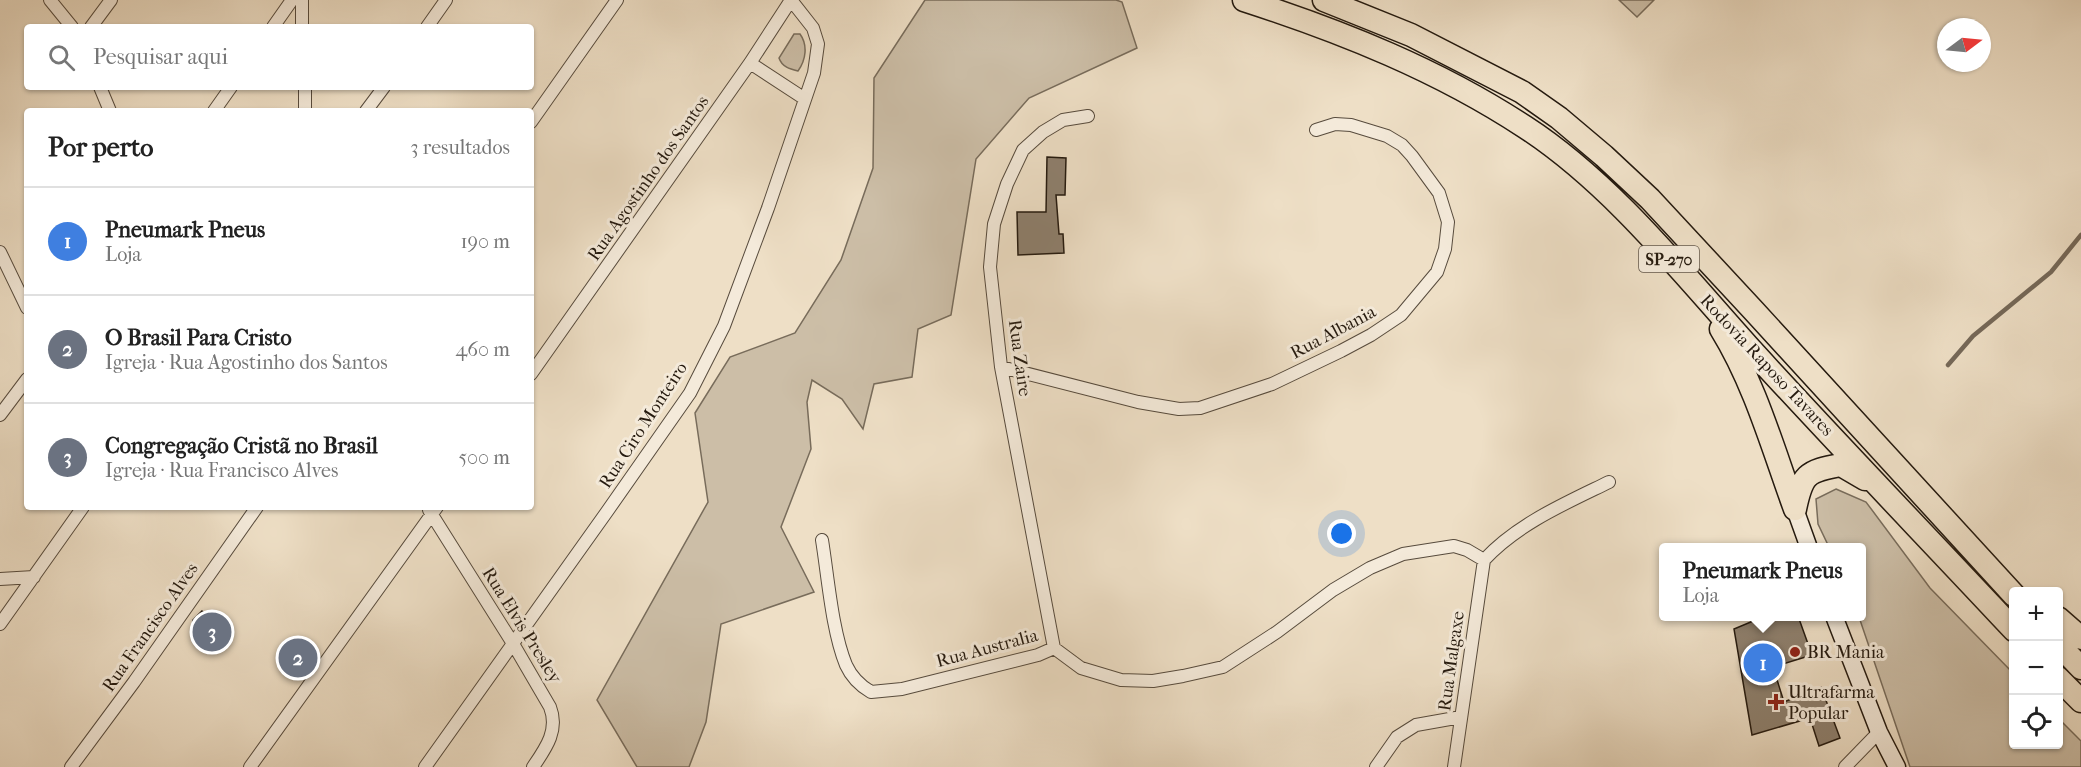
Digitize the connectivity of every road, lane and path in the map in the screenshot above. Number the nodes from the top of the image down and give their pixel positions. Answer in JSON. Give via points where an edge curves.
{"nodes":[{"id":1,"x":50,"y":0,"type":"edge"},
{"id":2,"x":111,"y":0,"type":"edge"},
{"id":3,"x":292,"y":0,"type":"edge"},
{"id":4,"x":302,"y":0,"type":"edge"},
{"id":5,"x":446,"y":0,"type":"edge"},
{"id":6,"x":617,"y":0,"type":"edge"},
{"id":7,"x":791,"y":0,"type":"edge"},
{"id":8,"x":1244,"y":0,"type":"edge"},
{"id":9,"x":1324,"y":0,"type":"edge"},
{"id":10,"x":70,"y":24,"type":"edge"},
{"id":11,"x":93,"y":24,"type":"edge"},
{"id":12,"x":275,"y":24,"type":"edge"},
{"id":13,"x":302,"y":24,"type":"edge"},
{"id":14,"x":429,"y":24,"type":"edge"},
{"id":15,"x":750,"y":63,"type":"junction"},
{"id":16,"x":101,"y":90,"type":"edge"},
{"id":17,"x":229,"y":90,"type":"edge"},
{"id":18,"x":305,"y":90,"type":"edge"},
{"id":19,"x":382,"y":90,"type":"edge"},
{"id":20,"x":805,"y":99,"type":"junction"},
{"id":21,"x":109,"y":108,"type":"edge"},
{"id":22,"x":216,"y":108,"type":"edge"},
{"id":23,"x":306,"y":108,"type":"edge"},
{"id":24,"x":368,"y":108,"type":"edge"},
{"id":25,"x":1088,"y":116,"type":"dead end"},
{"id":26,"x":534,"y":118,"type":"edge"},
{"id":27,"x":1316,"y":130,"type":"dead end"},
{"id":28,"x":0,"y":252,"type":"edge"},
{"id":29,"x":1671,"y":260,"type":"junction"},
{"id":30,"x":24,"y":302,"type":"edge"},
{"id":31,"x":1001,"y":366,"type":"junction"},
{"id":32,"x":534,"y":370,"type":"edge"},
{"id":33,"x":24,"y":383,"type":"edge"},
{"id":34,"x":0,"y":415,"type":"edge"},
{"id":35,"x":1609,"y":482,"type":"dead end"},
{"id":36,"x":1883,"y":489,"type":"junction"},
{"id":37,"x":1795,"y":509,"type":"junction"},
{"id":38,"x":81,"y":510,"type":"edge"},
{"id":39,"x":254,"y":510,"type":"edge"},
{"id":40,"x":432,"y":510,"type":"edge"},
{"id":41,"x":822,"y":540,"type":"dead end"},
{"id":42,"x":1807,"y":543,"type":"edge"},
{"id":43,"x":1484,"y":560,"type":"junction"},
{"id":44,"x":1985,"y":564,"type":"junction"},
{"id":45,"x":34,"y":576,"type":"junction"},
{"id":46,"x":0,"y":579,"type":"edge"},
{"id":47,"x":2019,"y":587,"type":"edge"},
{"id":48,"x":2009,"y":591,"type":"edge"},
{"id":49,"x":1836,"y":621,"type":"edge"},
{"id":50,"x":2063,"y":622,"type":"edge"},
{"id":51,"x":0,"y":624,"type":"edge"},
{"id":52,"x":2009,"y":626,"type":"edge"},
{"id":53,"x":2081,"y":638,"type":"edge"},
{"id":54,"x":512,"y":642,"type":"junction"},
{"id":55,"x":1054,"y":648,"type":"junction"},
{"id":56,"x":2063,"y":649,"type":"edge"},
{"id":57,"x":2081,"y":668,"type":"edge"},
{"id":58,"x":2063,"y":683,"type":"edge"},
{"id":59,"x":2081,"y":701,"type":"edge"},
{"id":60,"x":1461,"y":717,"type":"junction"},
{"id":61,"x":1879,"y":732,"type":"junction"},
{"id":62,"x":71,"y":767,"type":"edge"},
{"id":63,"x":250,"y":767,"type":"edge"},
{"id":64,"x":425,"y":767,"type":"edge"},
{"id":65,"x":533,"y":767,"type":"edge"},
{"id":66,"x":1376,"y":767,"type":"edge"},
{"id":67,"x":1454,"y":767,"type":"edge"},
{"id":68,"x":1845,"y":767,"type":"edge"},
{"id":69,"x":1898,"y":767,"type":"edge"}],
"edges":[{"from":1,"to":10,"type":"street"},
{"from":2,"to":11,"type":"street"},
{"from":3,"to":12,"type":"street"},
{"from":4,"to":13,"type":"street"},
{"from":5,"to":14,"type":"street"},
{"from":6,"to":26,"type":"street"},
{"from":7,"to":15,"type":"street","name":"Rua Agostinho dos Santos"},
{"from":7,"to":20,"type":"street","name":"Rua Ciro Monteiro","via":[[813,28],[818,44]]},
{"from":8,"to":29,"type":"highway","name":"Rodovia Raposo Tavares","number":"SP-270","via":[[1390,53],[1467,91],[1528,128],[1587,174]]},
{"from":9,"to":44,"type":"highway","name":"Rodovia Raposo Tavares","number":"SP-270","via":[[1411,35],[1522,92],[1604,156],[1650,199]]},
{"from":15,"to":20,"type":"street"},
{"from":15,"to":32,"type":"street","name":"Rua Agostinho dos Santos"},
{"from":16,"to":21,"type":"street"},
{"from":17,"to":22,"type":"street"},
{"from":18,"to":23,"type":"street"},
{"from":19,"to":24,"type":"street"},
{"from":20,"to":54,"type":"street","name":"Rua Ciro Monteiro","via":[[724,326],[690,393]]},
{"from":25,"to":31,"type":"street","name":"Rua Zaire","via":[[1063,120],[1043,132],[1023,150],[1007,184],[994,224],[990,267]]},
{"from":27,"to":31,"type":"street","name":"Rua Albania","via":[[1335,124],[1351,125],[1387,136],[1402,145],[1439,193],[1448,222],[1445,249],[1437,272],[1401,315],[1371,335],[1272,384],[1200,408],[1179,410],[1138,402]]},
{"from":28,"to":30,"type":"street"},
{"from":29,"to":36,"type":"highway","name":"Rodovia Raposo Tavares","number":"SP-270"},
{"from":29,"to":37,"type":"highway","via":[[1734,350]]},
{"from":31,"to":55,"type":"street","name":"Rua Zaire"},
{"from":33,"to":34,"type":"street"},
{"from":35,"to":43,"type":"street","via":[[1522,529],[1496,546]]},
{"from":36,"to":37,"type":"highway","via":[[1841,465],[1824,468],[1805,477]]},
{"from":36,"to":52,"type":"highway","name":"Rodovia Raposo Tavares","number":"SP-270"},
{"from":37,"to":42,"type":"main road"},
{"from":38,"to":45,"type":"street"},
{"from":39,"to":62,"type":"street","name":"Rua Francisco Alves"},
{"from":40,"to":54,"type":"street","name":"Rua Elvis Presley"},
{"from":40,"to":63,"type":"street"},
{"from":41,"to":55,"type":"street","name":"Rua Australia","via":[[837,636],[846,665],[855,680],[871,692],[902,689]]},
{"from":43,"to":55,"type":"street","name":"Rua Australia","via":[[1454,546],[1403,554],[1333,590],[1223,667],[1183,676],[1153,681],[1121,680],[1081,668]]},
{"from":43,"to":60,"type":"street","name":"Rua Malgaxe"},
{"from":44,"to":47,"type":"highway"},
{"from":44,"to":48,"type":"highway","name":"Rodovia Raposo Tavares","number":"SP-270"},
{"from":45,"to":46,"type":"street"},
{"from":45,"to":51,"type":"street"},
{"from":49,"to":61,"type":"main road"},
{"from":50,"to":53,"type":"highway"},
{"from":54,"to":64,"type":"street","name":"Rua Ciro Monteiro"},
{"from":54,"to":65,"type":"street","name":"Rua Elvis Presley","via":[[554,717],[549,743]]},
{"from":56,"to":57,"type":"highway"},
{"from":58,"to":59,"type":"highway"},
{"from":60,"to":66,"type":"street","via":[[1416,725],[1397,737]]},
{"from":60,"to":67,"type":"street","name":"Rua Malgaxe"},
{"from":61,"to":68,"type":"street"},
{"from":61,"to":69,"type":"main road"}]}
